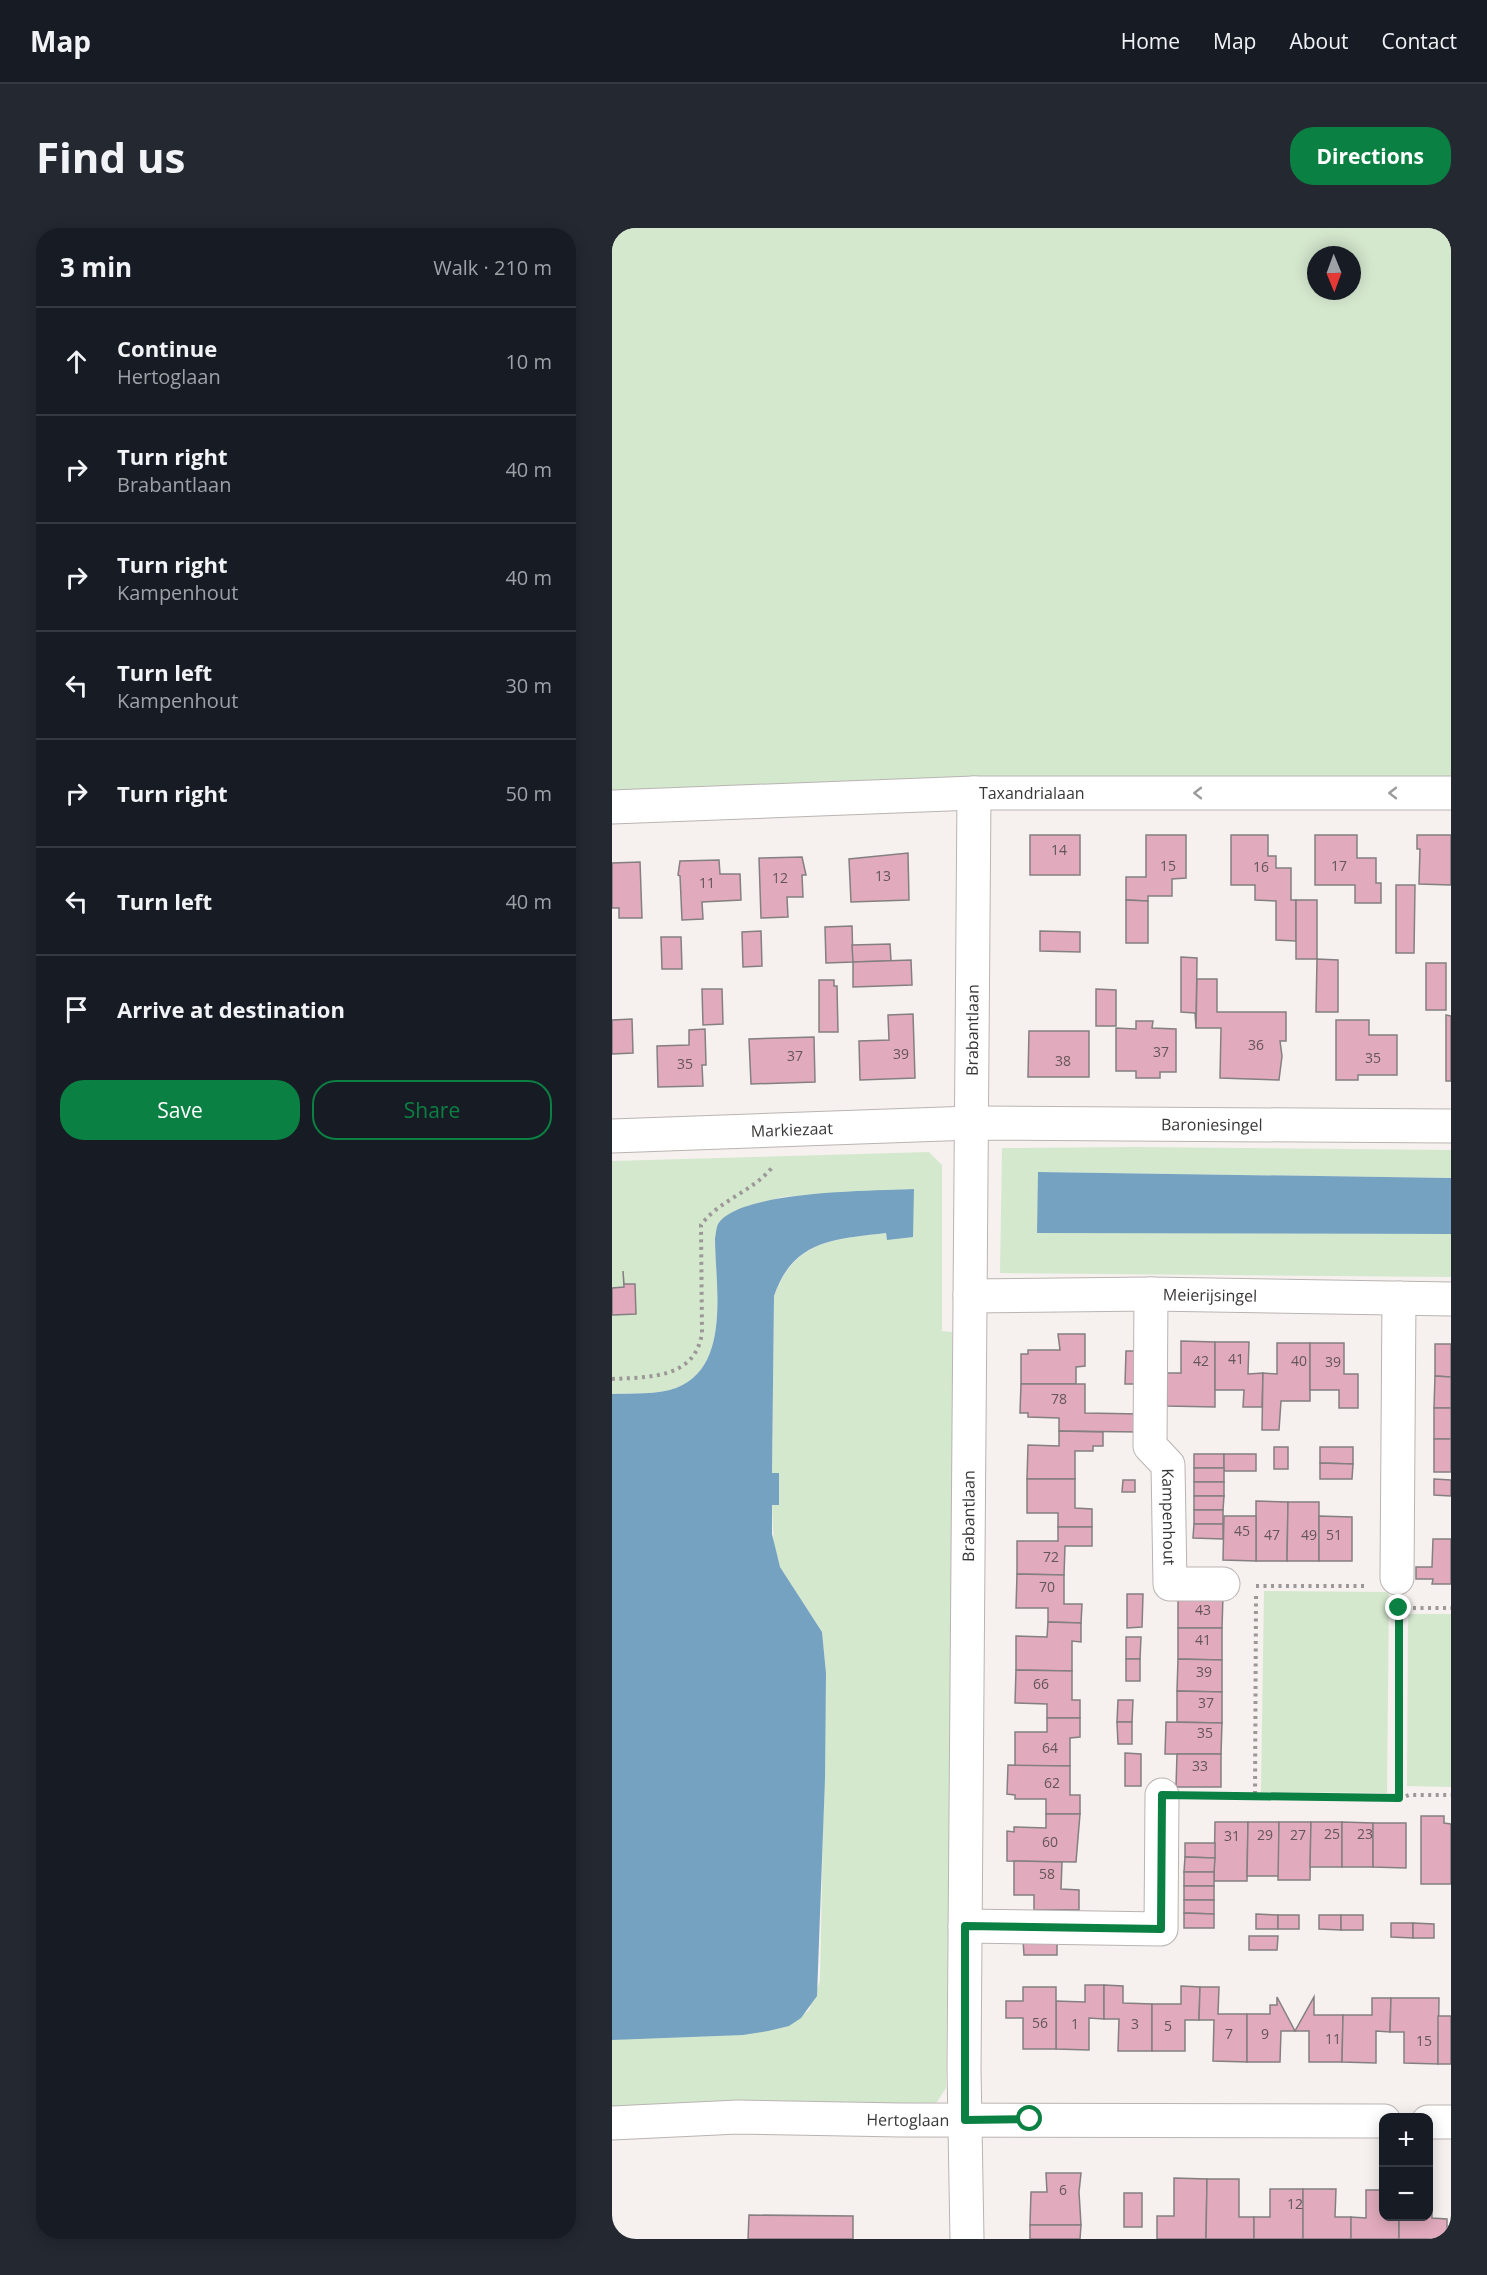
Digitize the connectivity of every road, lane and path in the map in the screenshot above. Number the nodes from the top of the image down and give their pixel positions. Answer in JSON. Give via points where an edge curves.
{"nodes":[{"id":1,"x":974,"y":793,"type":"junction"},
{"id":2,"x":1451,"y":793,"type":"edge"},
{"id":3,"x":612,"y":807,"type":"edge"},
{"id":4,"x":972,"y":1123,"type":"junction"},
{"id":5,"x":1451,"y":1126,"type":"edge"},
{"id":6,"x":780,"y":1130,"type":"junction"},
{"id":7,"x":612,"y":1136,"type":"edge"},
{"id":8,"x":1151,"y":1294,"type":"junction"},
{"id":9,"x":970,"y":1296,"type":"junction"},
{"id":10,"x":1399,"y":1298,"type":"junction"},
{"id":11,"x":1451,"y":1299,"type":"edge"},
{"id":12,"x":612,"y":1378,"type":"edge"},
{"id":13,"x":1386,"y":1582,"type":"joint"},
{"id":14,"x":1223,"y":1584,"type":"dead end"},
{"id":15,"x":1451,"y":1608,"type":"edge"},
{"id":16,"x":1162,"y":1795,"type":"joint"},
{"id":17,"x":1451,"y":1795,"type":"edge"},
{"id":18,"x":1255,"y":1797,"type":"junction"},
{"id":19,"x":1399,"y":1798,"type":"junction"},
{"id":20,"x":965,"y":1926,"type":"junction"},
{"id":21,"x":965,"y":2120,"type":"junction"},
{"id":22,"x":1379,"y":2121,"type":"edge"},
{"id":23,"x":1433,"y":2122,"type":"edge"},
{"id":24,"x":1451,"y":2122,"type":"edge"},
{"id":25,"x":612,"y":2124,"type":"edge"},
{"id":26,"x":967,"y":2239,"type":"edge"}],
"edges":[{"from":2,"to":1,"type":"street","name":"Taxandrialaan","one_way":true},
{"from":1,"to":3,"type":"street","name":"Taxandrialaan"},
{"from":1,"to":4,"type":"street","name":"Brabantlaan"},
{"from":4,"to":5,"type":"street","name":"Baroniesingel"},
{"from":4,"to":6,"type":"street","name":"Markiezaat"},
{"from":4,"to":9,"type":"street","name":"Brabantlaan"},
{"from":6,"to":7,"type":"street","name":"Markiezaat"},
{"from":6,"to":12,"type":"path","via":[[779,1158],[770,1171],[724,1202],[701,1225],[702,1333],[693,1356],[670,1374]]},
{"from":8,"to":9,"type":"street","name":"Meierijsingel"},
{"from":8,"to":10,"type":"street","name":"Meierijsingel"},
{"from":8,"to":14,"type":"street","name":"Kampenhout","via":[[1150,1446],[1168,1465],[1170,1584]]},
{"from":9,"to":20,"type":"street","name":"Brabantlaan"},
{"from":10,"to":11,"type":"street","name":"Meierijsingel"},
{"from":10,"to":13,"type":"street"},
{"from":13,"to":18,"type":"path","via":[[1256,1584]]},
{"from":15,"to":19,"type":"path","via":[[1399,1608]]},
{"from":16,"to":18,"type":"path"},
{"from":16,"to":20,"type":"street","via":[[1161,1929]]},
{"from":17,"to":19,"type":"path"},
{"from":18,"to":19,"type":"path"},
{"from":20,"to":21,"type":"street","name":"Brabantlaan"},
{"from":21,"to":22,"type":"street","name":"Hertoglaan"},
{"from":21,"to":25,"type":"street","name":"Hertoglaan","via":[[738,2117]]},
{"from":21,"to":26,"type":"street","name":"Brabantlaan"},
{"from":23,"to":24,"type":"street"}]}
